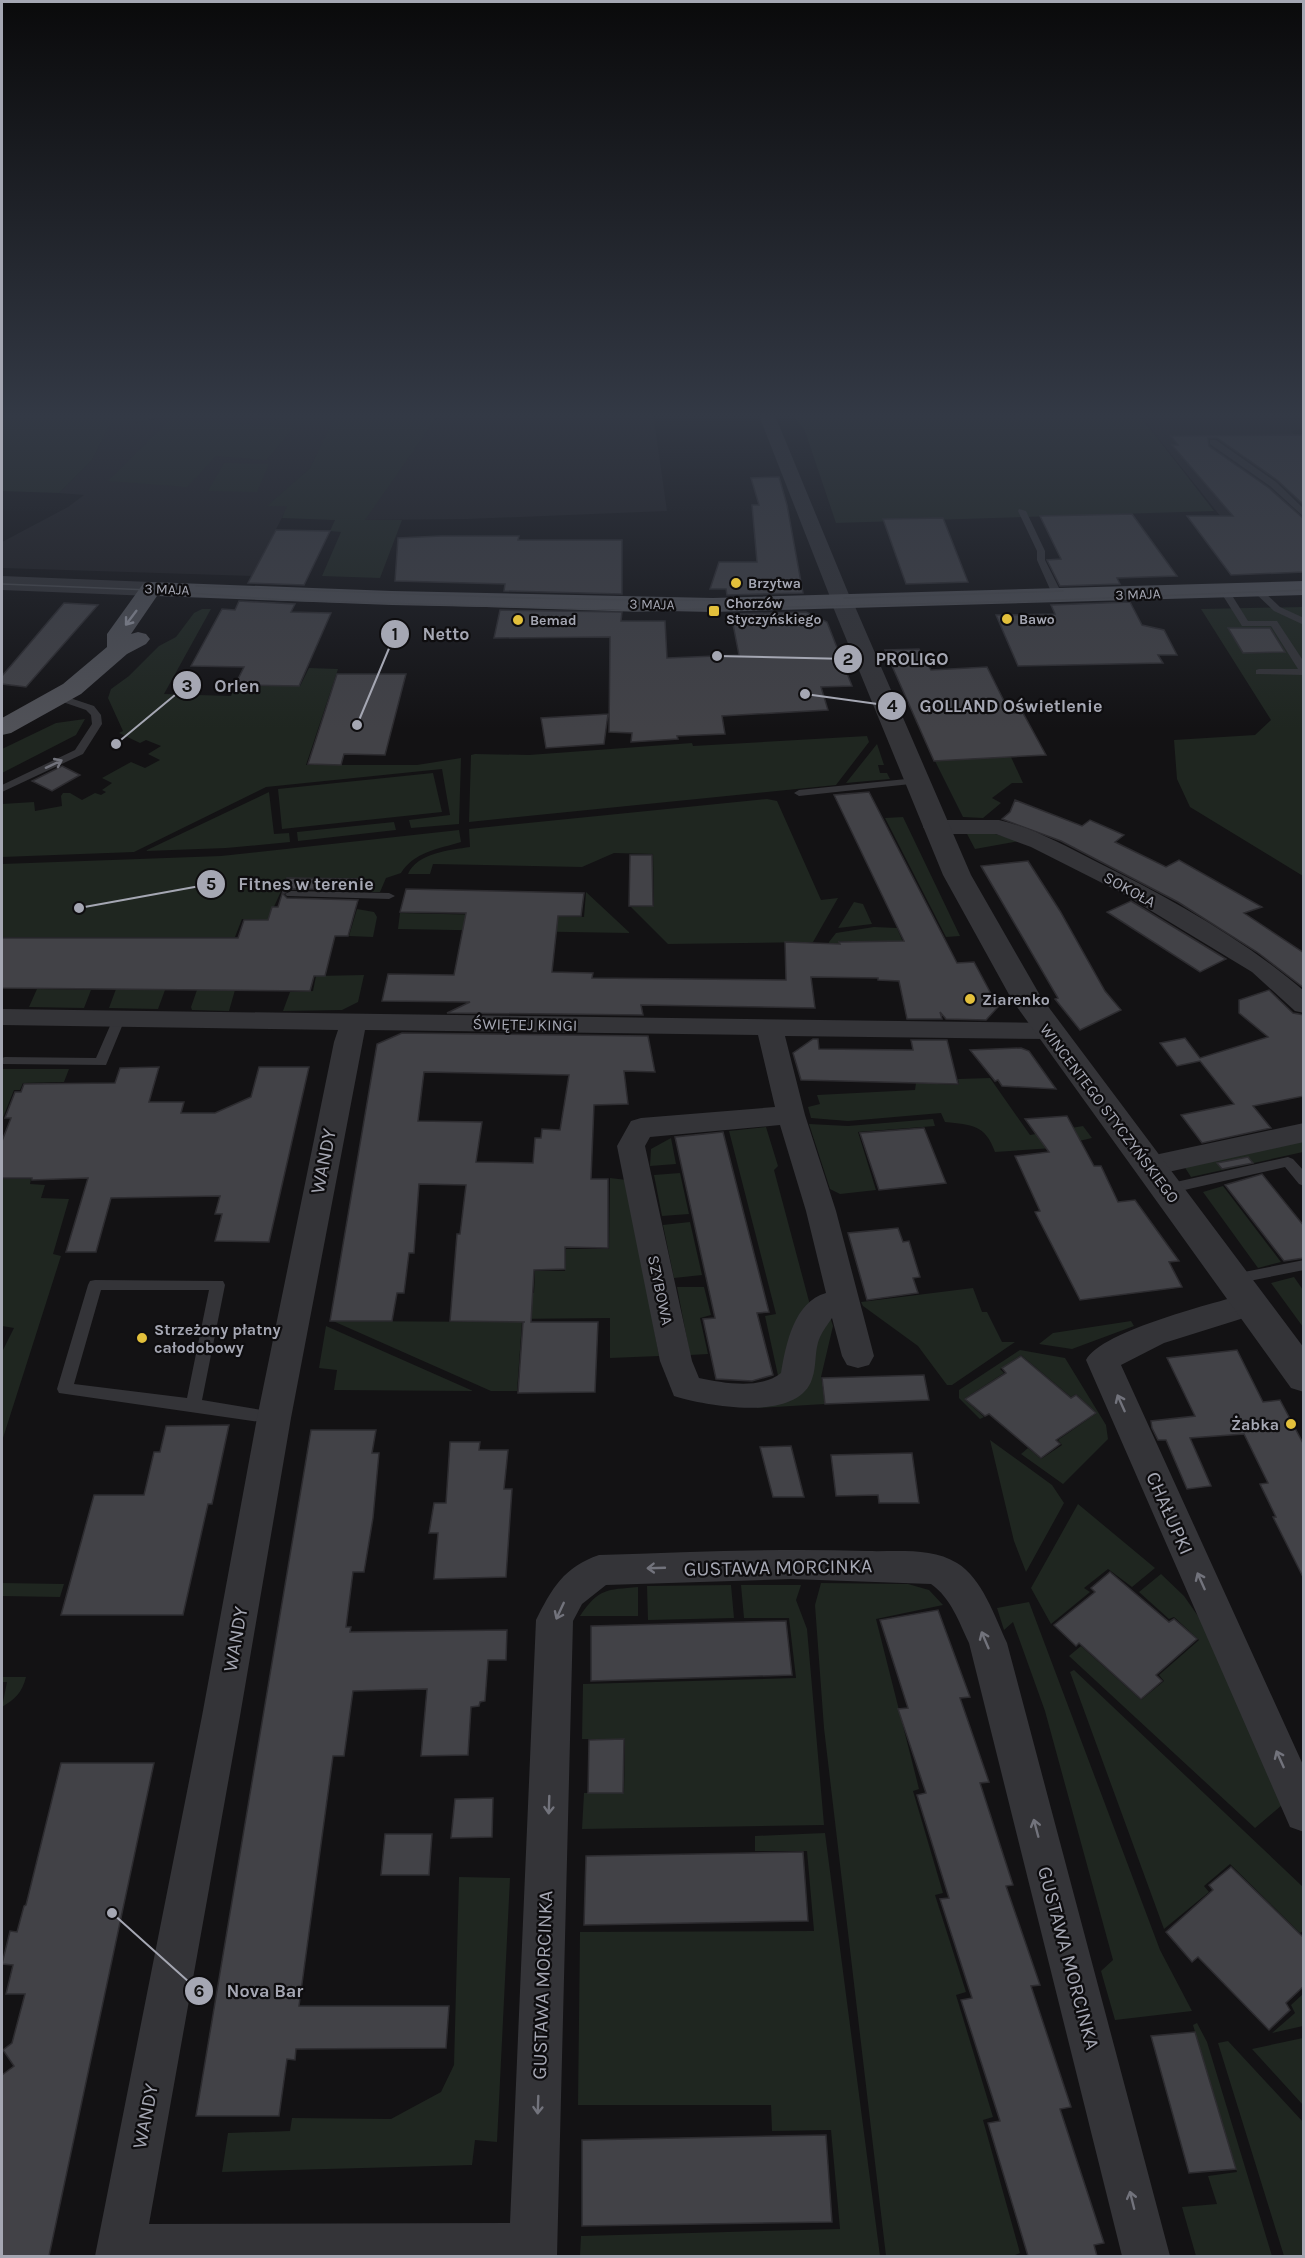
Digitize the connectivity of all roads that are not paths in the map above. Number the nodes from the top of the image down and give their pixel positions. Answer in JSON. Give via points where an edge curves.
{"nodes":[{"id":1,"x":808,"y":518,"type":"edge"},
{"id":2,"x":1026,"y":518,"type":"edge"},
{"id":3,"x":2,"y":583,"type":"edge"},
{"id":4,"x":1304,"y":588,"type":"edge"},
{"id":5,"x":150,"y":589,"type":"junction"},
{"id":6,"x":179,"y":590,"type":"junction"},
{"id":7,"x":1257,"y":590,"type":"junction"},
{"id":8,"x":1225,"y":591,"type":"junction"},
{"id":9,"x":1058,"y":596,"type":"junction"},
{"id":10,"x":842,"y":602,"type":"junction"},
{"id":11,"x":1304,"y":622,"type":"edge"},
{"id":12,"x":119,"y":649,"type":"junction"},
{"id":13,"x":1304,"y":671,"type":"edge"},
{"id":14,"x":1258,"y":672,"type":"dead end"},
{"id":15,"x":58,"y":697,"type":"junction"},
{"id":16,"x":2,"y":728,"type":"edge"},
{"id":17,"x":916,"y":781,"type":"junction"},
{"id":18,"x":2,"y":789,"type":"edge"},
{"id":19,"x":799,"y":793,"type":"dead end"},
{"id":20,"x":935,"y":827,"type":"junction"},
{"id":21,"x":291,"y":894,"type":"dead end"},
{"id":22,"x":389,"y":896,"type":"dead end"},
{"id":23,"x":1304,"y":1005,"type":"edge"},
{"id":24,"x":2,"y":1017,"type":"edge"},
{"id":25,"x":119,"y":1019,"type":"junction"},
{"id":26,"x":354,"y":1022,"type":"junction"},
{"id":27,"x":769,"y":1027,"type":"junction"},
{"id":28,"x":1049,"y":1031,"type":"junction"},
{"id":29,"x":5,"y":1061,"type":"dead end"},
{"id":30,"x":791,"y":1115,"type":"junction"},
{"id":31,"x":1304,"y":1132,"type":"edge"},
{"id":32,"x":1158,"y":1178,"type":"junction"},
{"id":33,"x":1304,"y":1181,"type":"edge"},
{"id":34,"x":1304,"y":1265,"type":"edge"},
{"id":35,"x":1243,"y":1292,"type":"junction"},
{"id":36,"x":844,"y":1300,"type":"junction"},
{"id":37,"x":858,"y":1356,"type":"dead end"},
{"id":38,"x":1304,"y":1378,"type":"edge"},
{"id":39,"x":193,"y":1405,"type":"junction"},
{"id":40,"x":274,"y":1418,"type":"junction"},
{"id":41,"x":1304,"y":1813,"type":"edge"},
{"id":42,"x":119,"y":2252,"type":"edge"},
{"id":43,"x":533,"y":2252,"type":"edge"},
{"id":44,"x":1146,"y":2256,"type":"edge"}],
"edges":[{"from":1,"to":10,"type":"street"},
{"from":2,"to":9,"type":"lane"},
{"from":3,"to":5,"type":"street","name":"3 MAJA"},
{"from":4,"to":7,"type":"main road","name":"3 MAJA"},
{"from":5,"to":6,"type":"main road","name":"3 MAJA"},
{"from":5,"to":12,"type":"main road","one_way":true,"via":[[119,634]]},
{"from":6,"to":10,"type":"main road","name":"3 MAJA","via":[[587,603]]},
{"from":6,"to":12,"type":"main road","via":[[145,635]]},
{"from":7,"to":8,"type":"main road","name":"3 MAJA"},
{"from":7,"to":11,"type":"lane","via":[[1277,609]]},
{"from":8,"to":9,"type":"main road","name":"3 MAJA"},
{"from":8,"to":13,"type":"lane","via":[[1245,624],[1274,623]]},
{"from":9,"to":10,"type":"main road","name":"3 MAJA"},
{"from":10,"to":17,"type":"street","name":"WINCENTEGO STYCZYŃSKIEGO"},
{"from":12,"to":15,"type":"main road"},
{"from":13,"to":14,"type":"lane"},
{"from":15,"to":16,"type":"main road"},
{"from":18,"to":15,"type":"lane","one_way":true,"via":[[79,752],[97,724],[90,708]]},
{"from":17,"to":19,"type":"lane"},
{"from":17,"to":20,"type":"street","name":"WINCENTEGO STYCZYŃSKIEGO"},
{"from":20,"to":23,"type":"street","name":"SOKOŁA","via":[[999,827],[1039,842],[1129,886],[1251,961]]},
{"from":20,"to":28,"type":"street","name":"WINCENTEGO STYCZYŃSKIEGO","via":[[957,875]]},
{"from":21,"to":22,"type":"lane"},
{"from":24,"to":25,"type":"street","name":"ŚWIĘTEJ KINGI"},
{"from":25,"to":26,"type":"street","name":"ŚWIĘTEJ KINGI"},
{"from":25,"to":29,"type":"lane","via":[[101,1062]]},
{"from":26,"to":27,"type":"street","name":"ŚWIĘTEJ KINGI"},
{"from":26,"to":40,"type":"street","name":"WANDY"},
{"from":27,"to":28,"type":"street","name":"ŚWIĘTEJ KINGI"},
{"from":27,"to":30,"type":"street"},
{"from":28,"to":32,"type":"street","name":"WINCENTEGO STYCZYŃSKIEGO"},
{"from":30,"to":36,"type":"street"},
{"from":30,"to":36,"type":"street","name":"SZYBOWA","via":[[641,1128],[631,1146],[676,1361],[686,1387],[707,1394],[748,1395],[782,1390],[796,1379],[803,1337],[824,1305]]},
{"from":31,"to":32,"type":"street"},
{"from":32,"to":33,"type":"lane","via":[[1288,1162]]},
{"from":32,"to":35,"type":"street","name":"WINCENTEGO STYCZYŃSKIEGO"},
{"from":34,"to":35,"type":"lane"},
{"from":35,"to":38,"type":"street","name":"WINCENTEGO STYCZYŃSKIEGO"},
{"from":41,"to":35,"type":"street","name":"CHAŁUPKI","one_way":true,"via":[[1102,1360],[1153,1334],[1227,1310]]},
{"from":36,"to":37,"type":"street"},
{"from":39,"to":39,"type":"lane","via":[[218,1285],[95,1285],[65,1389]]},
{"from":39,"to":40,"type":"lane"},
{"from":40,"to":42,"type":"street","name":"WANDY","via":[[222,1716]]},
{"from":42,"to":43,"type":"street"},
{"from":44,"to":43,"type":"street","name":"GUSTAWA MORCINKA","one_way":true,"via":[[988,1644],[961,1590],[944,1573],[868,1564],[599,1570],[569,1593],[555,1620]]}]}
